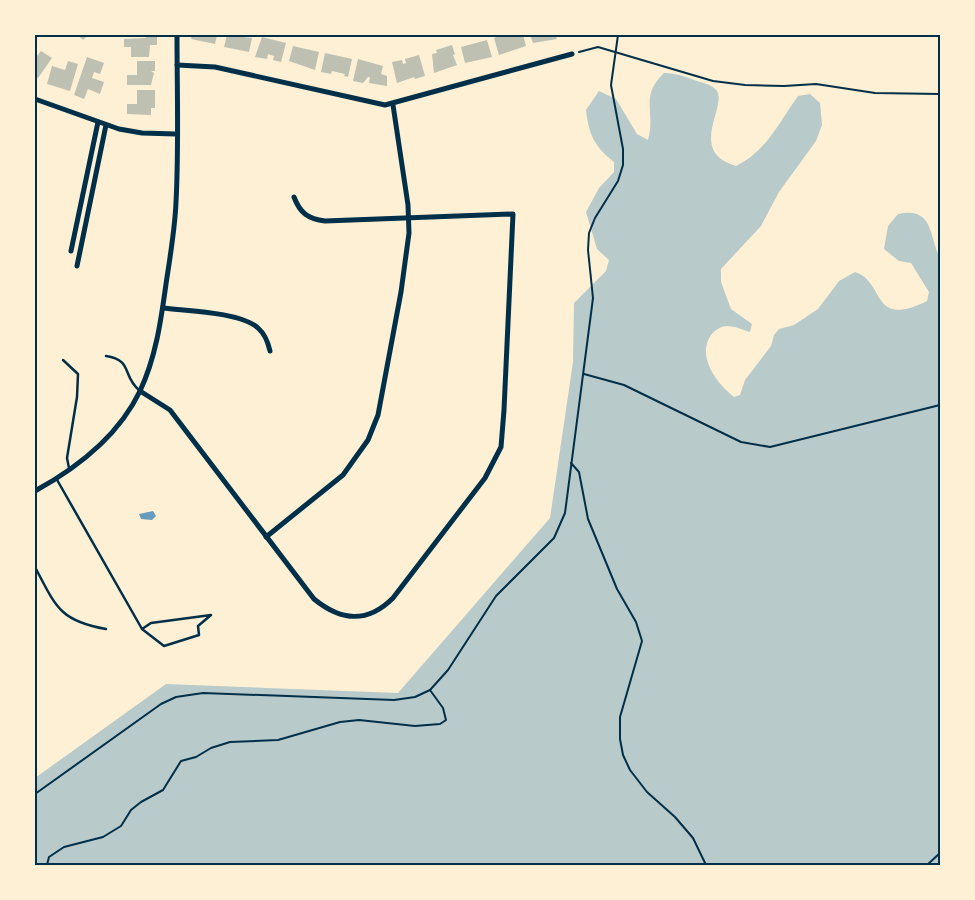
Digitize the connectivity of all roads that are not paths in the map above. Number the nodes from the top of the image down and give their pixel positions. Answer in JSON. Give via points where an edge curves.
{"nodes":[{"id":1,"x":177,"y":35,"type":"edge"},
{"id":2,"x":572,"y":54,"type":"road end"},
{"id":3,"x":177,"y":65,"type":"junction"},
{"id":4,"x":35,"y":99,"type":"edge"},
{"id":5,"x":393,"y":105,"type":"junction"},
{"id":6,"x":98,"y":122,"type":"junction"},
{"id":7,"x":106,"y":125,"type":"junction"},
{"id":8,"x":176,"y":134,"type":"junction"},
{"id":9,"x":294,"y":197,"type":"dead end"},
{"id":10,"x":409,"y":218,"type":"junction"},
{"id":11,"x":71,"y":251,"type":"dead end"},
{"id":12,"x":77,"y":266,"type":"dead end"},
{"id":13,"x":163,"y":308,"type":"junction"},
{"id":14,"x":270,"y":351,"type":"dead end"},
{"id":15,"x":106,"y":356,"type":"dead end"},
{"id":16,"x":63,"y":360,"type":"dead end"},
{"id":17,"x":140,"y":391,"type":"junction"},
{"id":18,"x":70,"y":469,"type":"junction"},
{"id":19,"x":56,"y":478,"type":"junction"},
{"id":20,"x":36,"y":489,"type":"edge"},
{"id":21,"x":266,"y":537,"type":"junction"},
{"id":22,"x":35,"y":567,"type":"edge"},
{"id":23,"x":106,"y":629,"type":"dead end"},
{"id":24,"x":142,"y":629,"type":"junction"}],
"edges":[{"from":1,"to":3,"type":"street"},
{"from":2,"to":5,"type":"street"},
{"from":3,"to":5,"type":"street","via":[[215,67],[363,102]]},
{"from":3,"to":8,"type":"street"},
{"from":4,"to":6,"type":"street"},
{"from":5,"to":10,"type":"street"},
{"from":6,"to":7,"type":"street"},
{"from":6,"to":11,"type":"street"},
{"from":7,"to":8,"type":"street","via":[[142,133]]},
{"from":7,"to":12,"type":"street"},
{"from":8,"to":13,"type":"street","via":[[176,214]]},
{"from":9,"to":10,"type":"street","via":[[303,214],[317,220]]},
{"from":10,"to":21,"type":"street","via":[[408,251],[382,403],[373,428],[361,452],[343,475]]},
{"from":10,"to":21,"type":"street","via":[[513,214],[503,437],[497,457],[485,478],[393,598],[366,616],[348,617],[329,611],[314,599]]},
{"from":13,"to":14,"type":"street","via":[[236,318],[252,324],[265,336]]},
{"from":13,"to":17,"type":"street","via":[[152,358]]},
{"from":15,"to":17,"type":"lane","via":[[118,358],[125,365],[133,385]]},
{"from":16,"to":18,"type":"lane","via":[[78,374],[67,458]]},
{"from":17,"to":18,"type":"street","via":[[105,441]]},
{"from":17,"to":21,"type":"street","via":[[170,410]]},
{"from":18,"to":19,"type":"street"},
{"from":19,"to":20,"type":"street"},
{"from":19,"to":24,"type":"lane"},
{"from":22,"to":23,"type":"lane","via":[[67,618],[82,625]]},
{"from":24,"to":24,"type":"lane","via":[[164,646],[199,635],[198,626],[211,615],[151,623]]}]}
